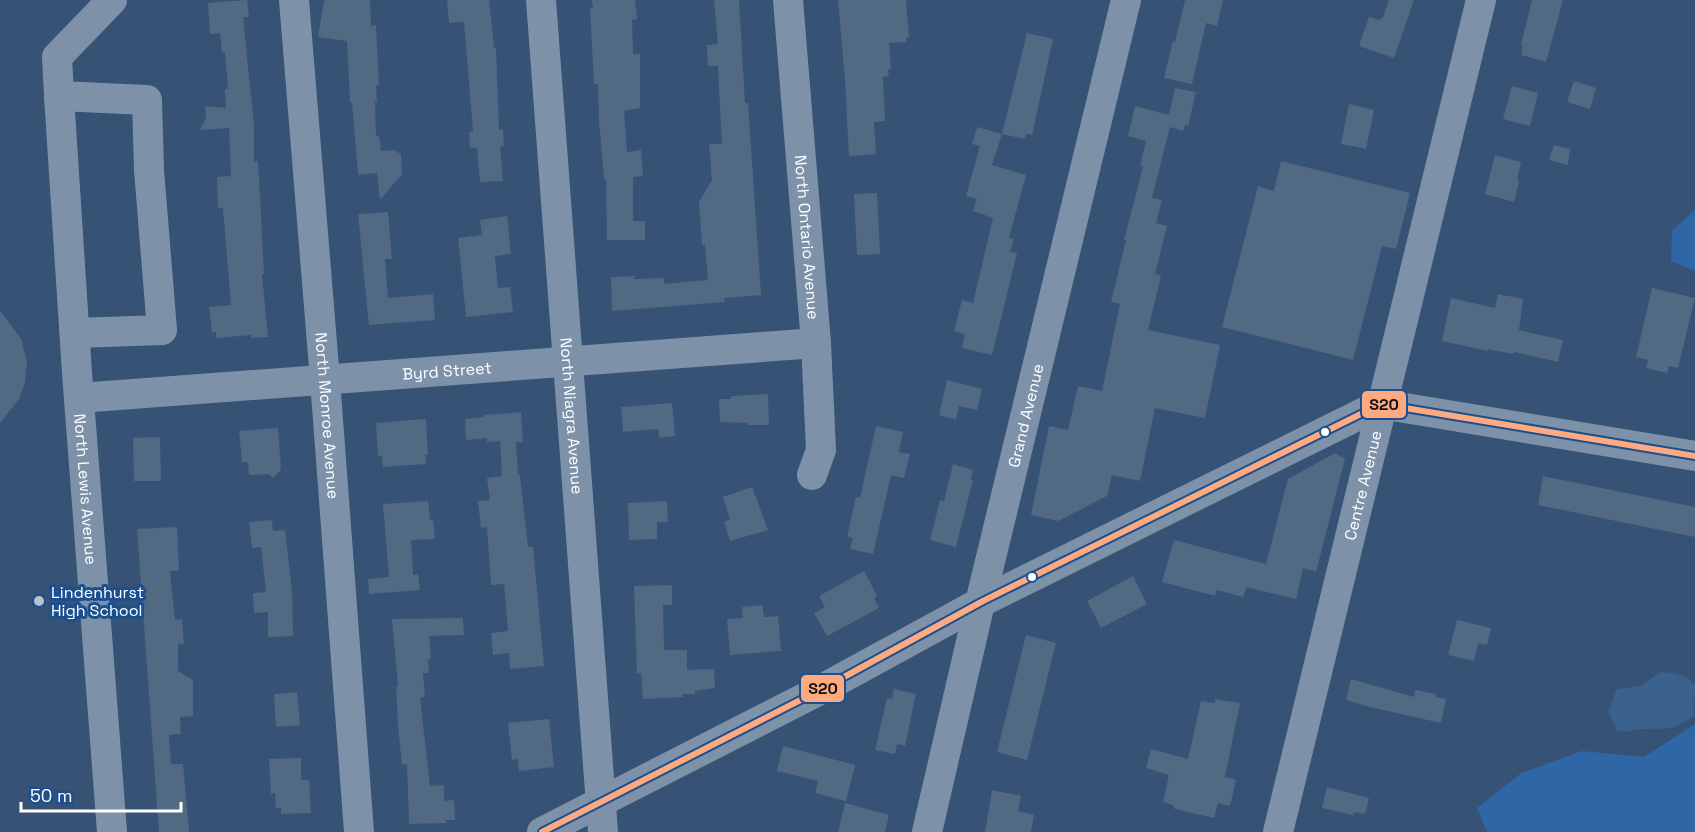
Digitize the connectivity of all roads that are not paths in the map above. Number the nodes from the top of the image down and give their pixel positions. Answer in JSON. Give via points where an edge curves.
{"nodes":[{"id":1,"x":112,"y":0,"type":"edge"},
{"id":2,"x":294,"y":0,"type":"edge"},
{"id":3,"x":542,"y":0,"type":"edge"},
{"id":4,"x":788,"y":0,"type":"edge"},
{"id":5,"x":1126,"y":0,"type":"edge"},
{"id":6,"x":1481,"y":0,"type":"edge"},
{"id":7,"x":59,"y":96,"type":"junction"},
{"id":8,"x":75,"y":333,"type":"junction"},
{"id":9,"x":816,"y":343,"type":"junction"},
{"id":10,"x":568,"y":361,"type":"junction"},
{"id":11,"x":326,"y":380,"type":"junction"},
{"id":12,"x":79,"y":398,"type":"junction"},
{"id":13,"x":1381,"y":404,"type":"junction"},
{"id":14,"x":1695,"y":456,"type":"edge"},
{"id":15,"x":812,"y":475,"type":"dead end"},
{"id":16,"x":980,"y":603,"type":"junction"},
{"id":17,"x":601,"y":801,"type":"junction"},
{"id":18,"x":112,"y":832,"type":"edge"},
{"id":19,"x":359,"y":832,"type":"edge"},
{"id":20,"x":542,"y":832,"type":"edge"},
{"id":21,"x":603,"y":832,"type":"edge"},
{"id":22,"x":927,"y":832,"type":"edge"},
{"id":23,"x":1278,"y":832,"type":"edge"}],
"edges":[{"from":1,"to":7,"type":"street","name":"North Lewis Avenue","via":[[57,57]]},
{"from":2,"to":11,"type":"street","name":"North Monroe Avenue"},
{"from":3,"to":10,"type":"street","name":"North Niagra Avenue"},
{"from":4,"to":9,"type":"street","name":"North Ontario Avenue"},
{"from":5,"to":16,"type":"street","name":"Grand Avenue"},
{"from":6,"to":13,"type":"street","name":"Centre Avenue"},
{"from":7,"to":8,"type":"street","name":"North Lewis Avenue"},
{"from":7,"to":8,"type":"street","via":[[147,100],[162,330]]},
{"from":8,"to":12,"type":"street","name":"North Lewis Avenue"},
{"from":9,"to":10,"type":"street","name":"Byrd Street"},
{"from":9,"to":15,"type":"street","name":"North Ontario Avenue","via":[[821,450]]},
{"from":10,"to":11,"type":"street","name":"Byrd Street"},
{"from":10,"to":17,"type":"street","name":"North Niagra Avenue"},
{"from":11,"to":12,"type":"street","name":"Byrd Street"},
{"from":11,"to":19,"type":"street","name":"North Monroe Avenue"},
{"from":12,"to":18,"type":"street","name":"North Lewis Avenue"},
{"from":13,"to":14,"type":"street"},
{"from":13,"to":16,"type":"street"},
{"from":13,"to":23,"type":"street","name":"Centre Avenue"},
{"from":16,"to":17,"type":"street","via":[[822,690]]},
{"from":16,"to":22,"type":"street","name":"Grand Avenue"},
{"from":17,"to":20,"type":"street"},
{"from":17,"to":21,"type":"street","name":"North Niagra Avenue"}]}
